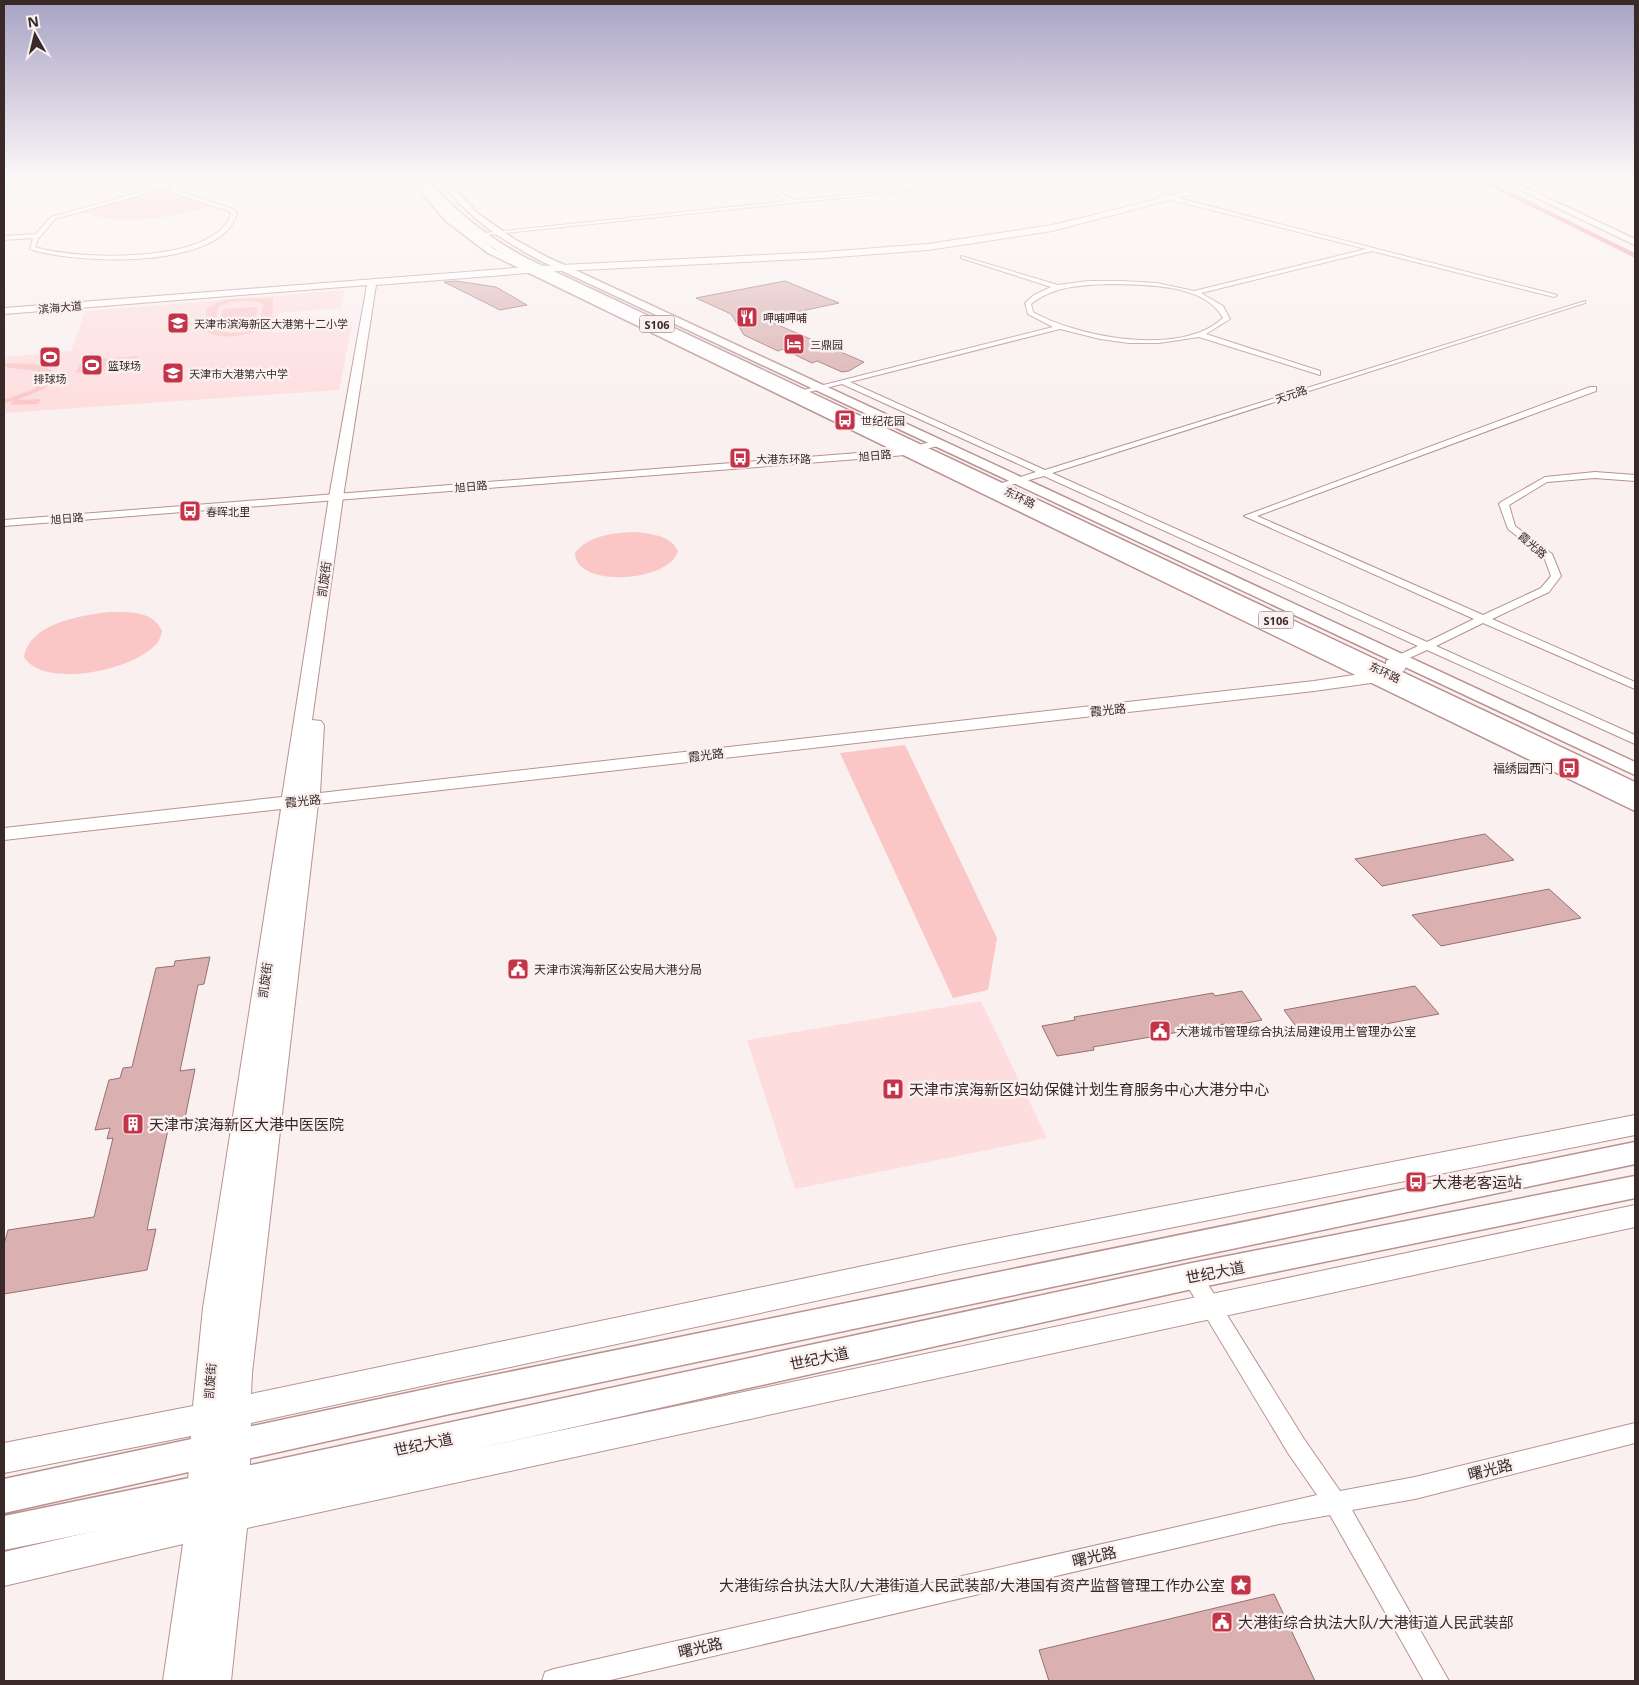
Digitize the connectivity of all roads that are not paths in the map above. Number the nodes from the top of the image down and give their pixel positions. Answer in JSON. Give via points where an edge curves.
{"nodes":[{"id":1,"x":65,"y":258,"type":"edge"},
{"id":2,"x":126,"y":258,"type":"edge"},
{"id":3,"x":515,"y":258,"type":"edge"},
{"id":4,"x":523,"y":258,"type":"edge"},
{"id":5,"x":529,"y":258,"type":"edge"},
{"id":6,"x":762,"y":258,"type":"edge"},
{"id":7,"x":965,"y":258,"type":"edge"},
{"id":8,"x":1338,"y":258,"type":"edge"},
{"id":9,"x":1407,"y":258,"type":"edge"},
{"id":10,"x":543,"y":267,"type":"junction"},
{"id":11,"x":376,"y":281,"type":"junction"},
{"id":12,"x":1057,"y":287,"type":"junction"},
{"id":13,"x":1193,"y":293,"type":"junction"},
{"id":14,"x":1554,"y":295,"type":"dead end"},
{"id":15,"x":1583,"y":302,"type":"dead end"},
{"id":16,"x":4,"y":310,"type":"edge"},
{"id":17,"x":1057,"y":328,"type":"junction"},
{"id":18,"x":1201,"y":335,"type":"junction"},
{"id":19,"x":1317,"y":373,"type":"dead end"},
{"id":20,"x":842,"y":382,"type":"junction"},
{"id":21,"x":1594,"y":389,"type":"dead end"},
{"id":22,"x":804,"y":391,"type":"junction"},
{"id":23,"x":918,"y":446,"type":"junction"},
{"id":24,"x":1044,"y":473,"type":"junction"},
{"id":25,"x":1635,"y":478,"type":"edge"},
{"id":26,"x":1009,"y":484,"type":"junction"},
{"id":27,"x":341,"y":495,"type":"junction"},
{"id":28,"x":4,"y":519,"type":"edge"},
{"id":29,"x":4,"y":523,"type":"edge"},
{"id":30,"x":1484,"y":621,"type":"junction"},
{"id":31,"x":1427,"y":646,"type":"junction"},
{"id":32,"x":1384,"y":669,"type":"junction"},
{"id":33,"x":1635,"y":686,"type":"edge"},
{"id":34,"x":1635,"y":740,"type":"edge"},
{"id":35,"x":1635,"y":769,"type":"edge"},
{"id":36,"x":1635,"y":779,"type":"edge"},
{"id":37,"x":1635,"y":791,"type":"edge"},
{"id":38,"x":300,"y":797,"type":"junction"},
{"id":39,"x":1635,"y":805,"type":"edge"},
{"id":40,"x":4,"y":827,"type":"edge"},
{"id":41,"x":4,"y":834,"type":"edge"},
{"id":42,"x":1635,"y":1125,"type":"edge"},
{"id":43,"x":1635,"y":1153,"type":"edge"},
{"id":44,"x":1635,"y":1187,"type":"edge"},
{"id":45,"x":1635,"y":1216,"type":"edge"},
{"id":46,"x":1192,"y":1276,"type":"junction"},
{"id":47,"x":1209,"y":1307,"type":"junction"},
{"id":48,"x":235,"y":1412,"type":"junction"},
{"id":49,"x":207,"y":1418,"type":"junction"},
{"id":50,"x":1635,"y":1433,"type":"edge"},
{"id":51,"x":220,"y":1450,"type":"junction"},
{"id":52,"x":4,"y":1458,"type":"edge"},
{"id":53,"x":4,"y":1496,"type":"edge"},
{"id":54,"x":1335,"y":1502,"type":"junction"},
{"id":55,"x":218,"y":1505,"type":"junction"},
{"id":56,"x":4,"y":1533,"type":"edge"},
{"id":57,"x":4,"y":1569,"type":"edge"},
{"id":58,"x":181,"y":1681,"type":"edge"},
{"id":59,"x":213,"y":1681,"type":"edge"},
{"id":60,"x":554,"y":1681,"type":"edge"},
{"id":61,"x":1437,"y":1681,"type":"edge"}],
"edges":[{"from":1,"to":2,"type":"street"},
{"from":3,"to":10,"type":"main road"},
{"from":4,"to":10,"type":"highway"},
{"from":5,"to":10,"type":"main road"},
{"from":6,"to":10,"type":"main road","name":"滨海大道"},
{"from":7,"to":12,"type":"street"},
{"from":8,"to":13,"type":"street"},
{"from":9,"to":14,"type":"street"},
{"from":10,"to":11,"type":"main road","name":"滨海大道"},
{"from":10,"to":16,"type":"main road","name":"滨海大道"},
{"from":10,"to":22,"type":"main road"},
{"from":10,"to":22,"type":"main road"},
{"from":11,"to":16,"type":"main road","name":"滨海大道"},
{"from":11,"to":27,"type":"main road","name":"凯旋街"},
{"from":12,"to":13,"type":"street","via":[[1081,283],[1129,283]]},
{"from":12,"to":17,"type":"street","via":[[1038,294],[1028,303],[1030,313]]},
{"from":13,"to":18,"type":"street","via":[[1213,301],[1224,310],[1226,319],[1218,328]]},
{"from":15,"to":24,"type":"street","name":"天元路"},
{"from":17,"to":18,"type":"street","via":[[1100,338],[1137,341]]},
{"from":17,"to":20,"type":"street"},
{"from":18,"to":19,"type":"street"},
{"from":20,"to":22,"type":"street"},
{"from":20,"to":24,"type":"street"},
{"from":21,"to":30,"type":"street","via":[[1249,516]]},
{"from":22,"to":23,"type":"main road"},
{"from":22,"to":23,"type":"main road"},
{"from":23,"to":26,"type":"highway","name":"东环路","number":"S106"},
{"from":23,"to":27,"type":"street","name":"旭日路"},
{"from":23,"to":32,"type":"main road"},
{"from":24,"to":26,"type":"street","name":"天元路"},
{"from":24,"to":31,"type":"street"},
{"from":25,"to":30,"type":"street","name":"霞光路","via":[[1595,475],[1545,480],[1504,504],[1511,527],[1548,556],[1556,576],[1545,590]]},
{"from":26,"to":32,"type":"highway","name":"东环路","number":"S106"},
{"from":27,"to":28,"type":"street","name":"旭日路"},
{"from":27,"to":29,"type":"street","name":"旭日路"},
{"from":27,"to":38,"type":"main road","name":"凯旋街"},
{"from":30,"to":31,"type":"street","name":"霞光路"},
{"from":30,"to":33,"type":"street"},
{"from":31,"to":32,"type":"street","name":"霞光路"},
{"from":31,"to":34,"type":"street"},
{"from":32,"to":35,"type":"main road"},
{"from":32,"to":36,"type":"highway","name":"东环路","number":"S106"},
{"from":32,"to":37,"type":"highway","name":"东环路","number":"S106"},
{"from":32,"to":38,"type":"main road","name":"霞光路","via":[[1222,697]]},
{"from":32,"to":39,"type":"main road"},
{"from":38,"to":40,"type":"main road","name":"霞光路"},
{"from":38,"to":41,"type":"main road","name":"霞光路"},
{"from":38,"to":48,"type":"main road","name":"凯旋街"},
{"from":38,"to":49,"type":"main road","name":"凯旋街","via":[[217,1308]]},
{"from":42,"to":48,"type":"main road","via":[[959,1258]]},
{"from":43,"to":51,"type":"main road","via":[[464,1396]]},
{"from":44,"to":46,"type":"main road","name":"世纪大道"},
{"from":45,"to":47,"type":"main road"},
{"from":46,"to":47,"type":"street"},
{"from":46,"to":55,"type":"main road","name":"世纪大道"},
{"from":47,"to":54,"type":"street"},
{"from":47,"to":55,"type":"main road","via":[[293,1502]]},
{"from":48,"to":49,"type":"main road"},
{"from":48,"to":51,"type":"main road","name":"凯旋街"},
{"from":49,"to":51,"type":"main road","name":"凯旋街"},
{"from":49,"to":52,"type":"main road"},
{"from":50,"to":54,"type":"street","name":"曙光路","via":[[1415,1488]]},
{"from":51,"to":53,"type":"main road"},
{"from":51,"to":55,"type":"main road","name":"凯旋街"},
{"from":54,"to":60,"type":"street","name":"曙光路"},
{"from":54,"to":61,"type":"street"},
{"from":55,"to":56,"type":"main road","name":"世纪大道"},
{"from":55,"to":57,"type":"main road"},
{"from":55,"to":58,"type":"main road","name":"凯旋街"},
{"from":55,"to":59,"type":"main road","name":"凯旋街"}]}
